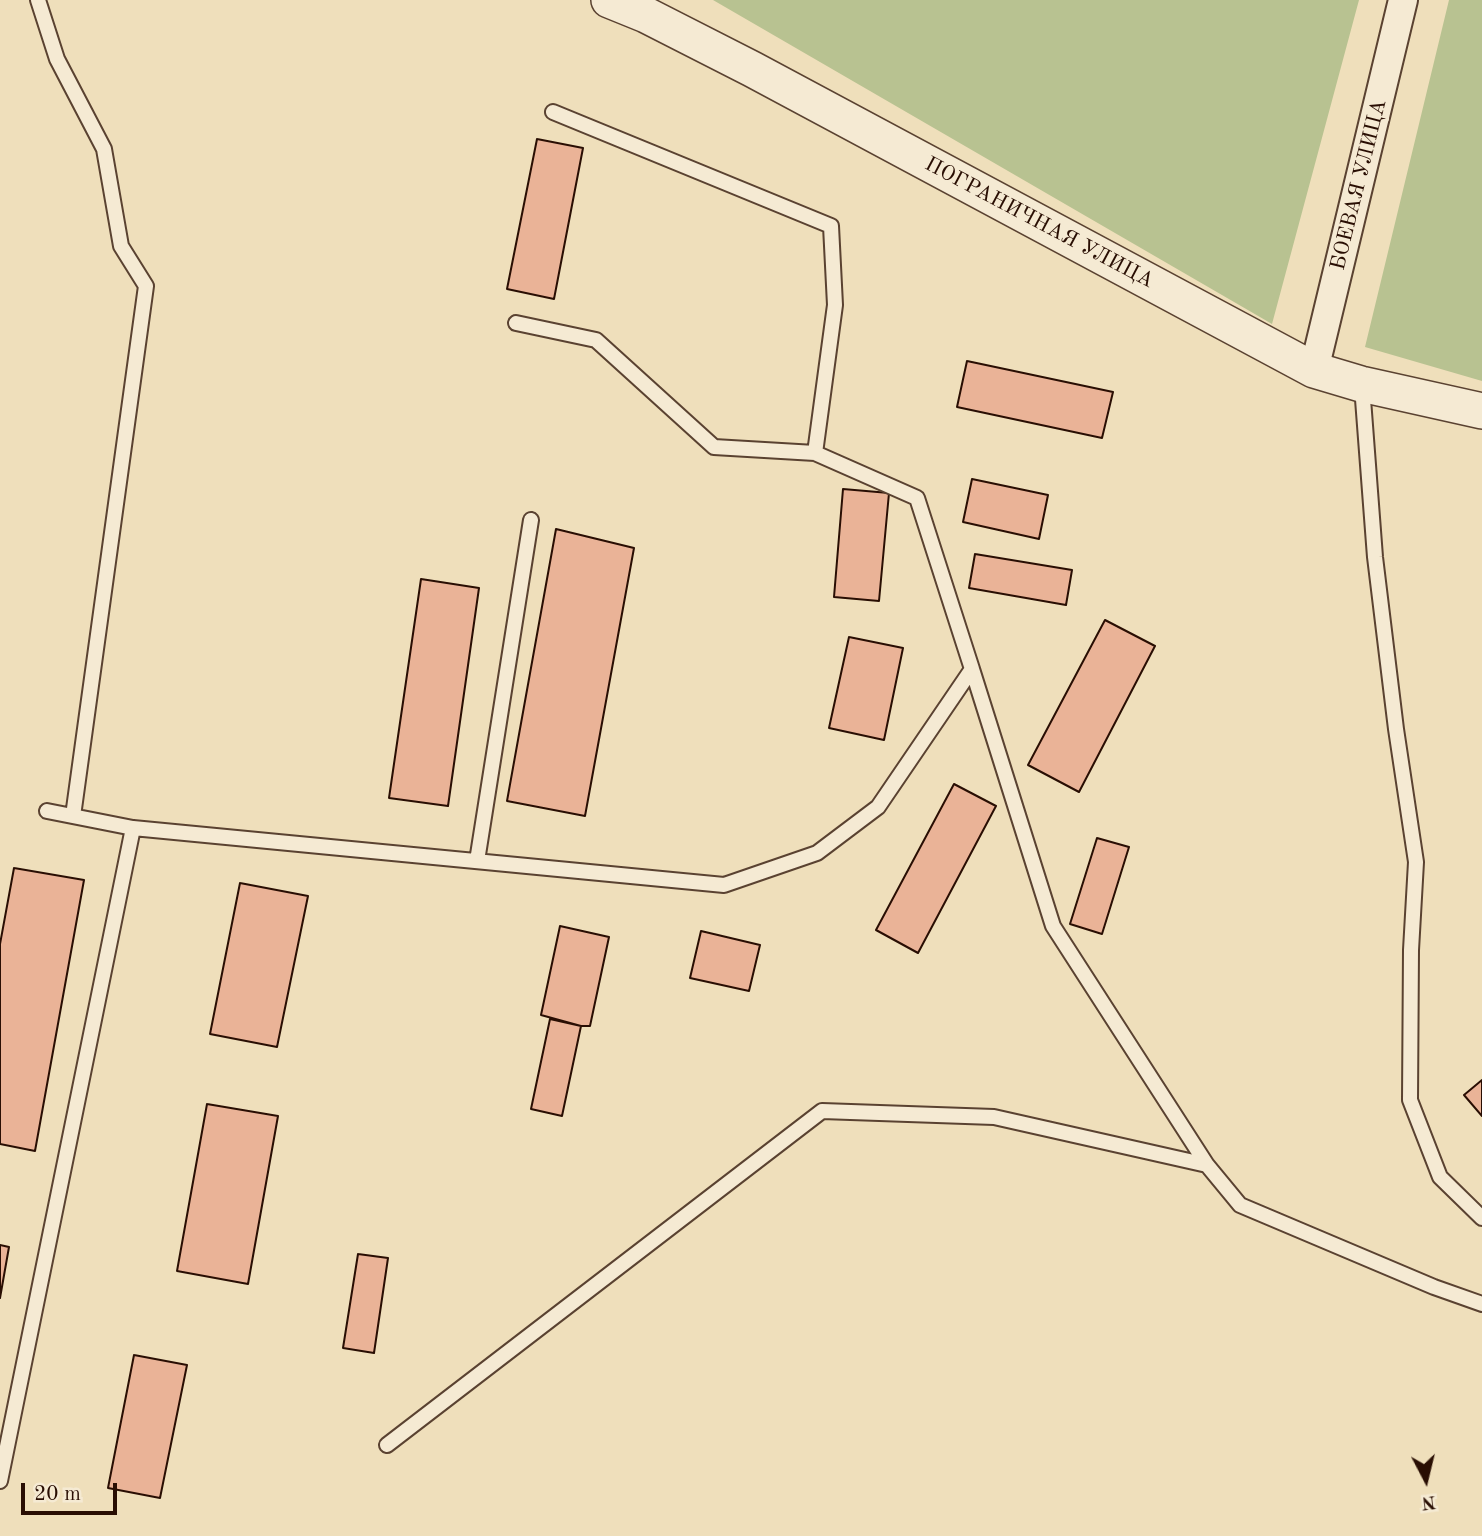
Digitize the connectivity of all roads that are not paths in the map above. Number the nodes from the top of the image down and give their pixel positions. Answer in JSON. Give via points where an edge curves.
{"nodes":[{"id":1,"x":38,"y":0,"type":"edge"},
{"id":2,"x":608,"y":0,"type":"edge"},
{"id":3,"x":1404,"y":0,"type":"edge"},
{"id":4,"x":650,"y":8,"type":"edge"},
{"id":5,"x":553,"y":112,"type":"dead end"},
{"id":6,"x":516,"y":323,"type":"dead end"},
{"id":7,"x":1314,"y":370,"type":"junction"},
{"id":8,"x":1361,"y":384,"type":"junction"},
{"id":9,"x":1482,"y":411,"type":"edge"},
{"id":10,"x":815,"y":453,"type":"junction"},
{"id":11,"x":531,"y":520,"type":"dead end"},
{"id":12,"x":972,"y":669,"type":"junction"},
{"id":13,"x":47,"y":811,"type":"dead end"},
{"id":14,"x":73,"y":816,"type":"junction"},
{"id":15,"x":133,"y":828,"type":"junction"},
{"id":16,"x":477,"y":861,"type":"junction"},
{"id":17,"x":1208,"y":1166,"type":"junction"},
{"id":18,"x":1482,"y":1218,"type":"edge"},
{"id":19,"x":1482,"y":1304,"type":"edge"},
{"id":20,"x":387,"y":1445,"type":"dead end"},
{"id":21,"x":0,"y":1481,"type":"edge"}],
"edges":[{"from":1,"to":14,"type":"lane","via":[[57,59],[104,149],[121,246],[146,286]]},
{"from":2,"to":4,"type":"street","name":"ПОГРАНИЧНАЯ УЛИЦА"},
{"from":3,"to":7,"type":"street","name":"БОЕВАЯ УЛИЦА"},
{"from":4,"to":7,"type":"street","name":"ПОГРАНИЧНАЯ УЛИЦА","via":[[752,69]]},
{"from":5,"to":10,"type":"lane","via":[[831,226],[835,305]]},
{"from":6,"to":10,"type":"lane","via":[[596,341],[714,447]]},
{"from":7,"to":8,"type":"street","name":"ПОГРАНИЧНАЯ УЛИЦА"},
{"from":8,"to":9,"type":"street","name":"ПОГРАНИЧНАЯ УЛИЦА"},
{"from":8,"to":18,"type":"lane","via":[[1375,558],[1416,862],[1410,1100],[1440,1177]]},
{"from":10,"to":12,"type":"lane","via":[[917,498]]},
{"from":11,"to":16,"type":"lane"},
{"from":12,"to":16,"type":"lane","via":[[878,807],[817,853],[724,885]]},
{"from":12,"to":17,"type":"lane","via":[[1053,926]]},
{"from":13,"to":14,"type":"lane"},
{"from":14,"to":15,"type":"lane"},
{"from":15,"to":16,"type":"lane"},
{"from":15,"to":21,"type":"lane"},
{"from":17,"to":19,"type":"lane","via":[[1240,1205]]},
{"from":17,"to":20,"type":"lane","via":[[994,1117],[822,1111]]}]}
